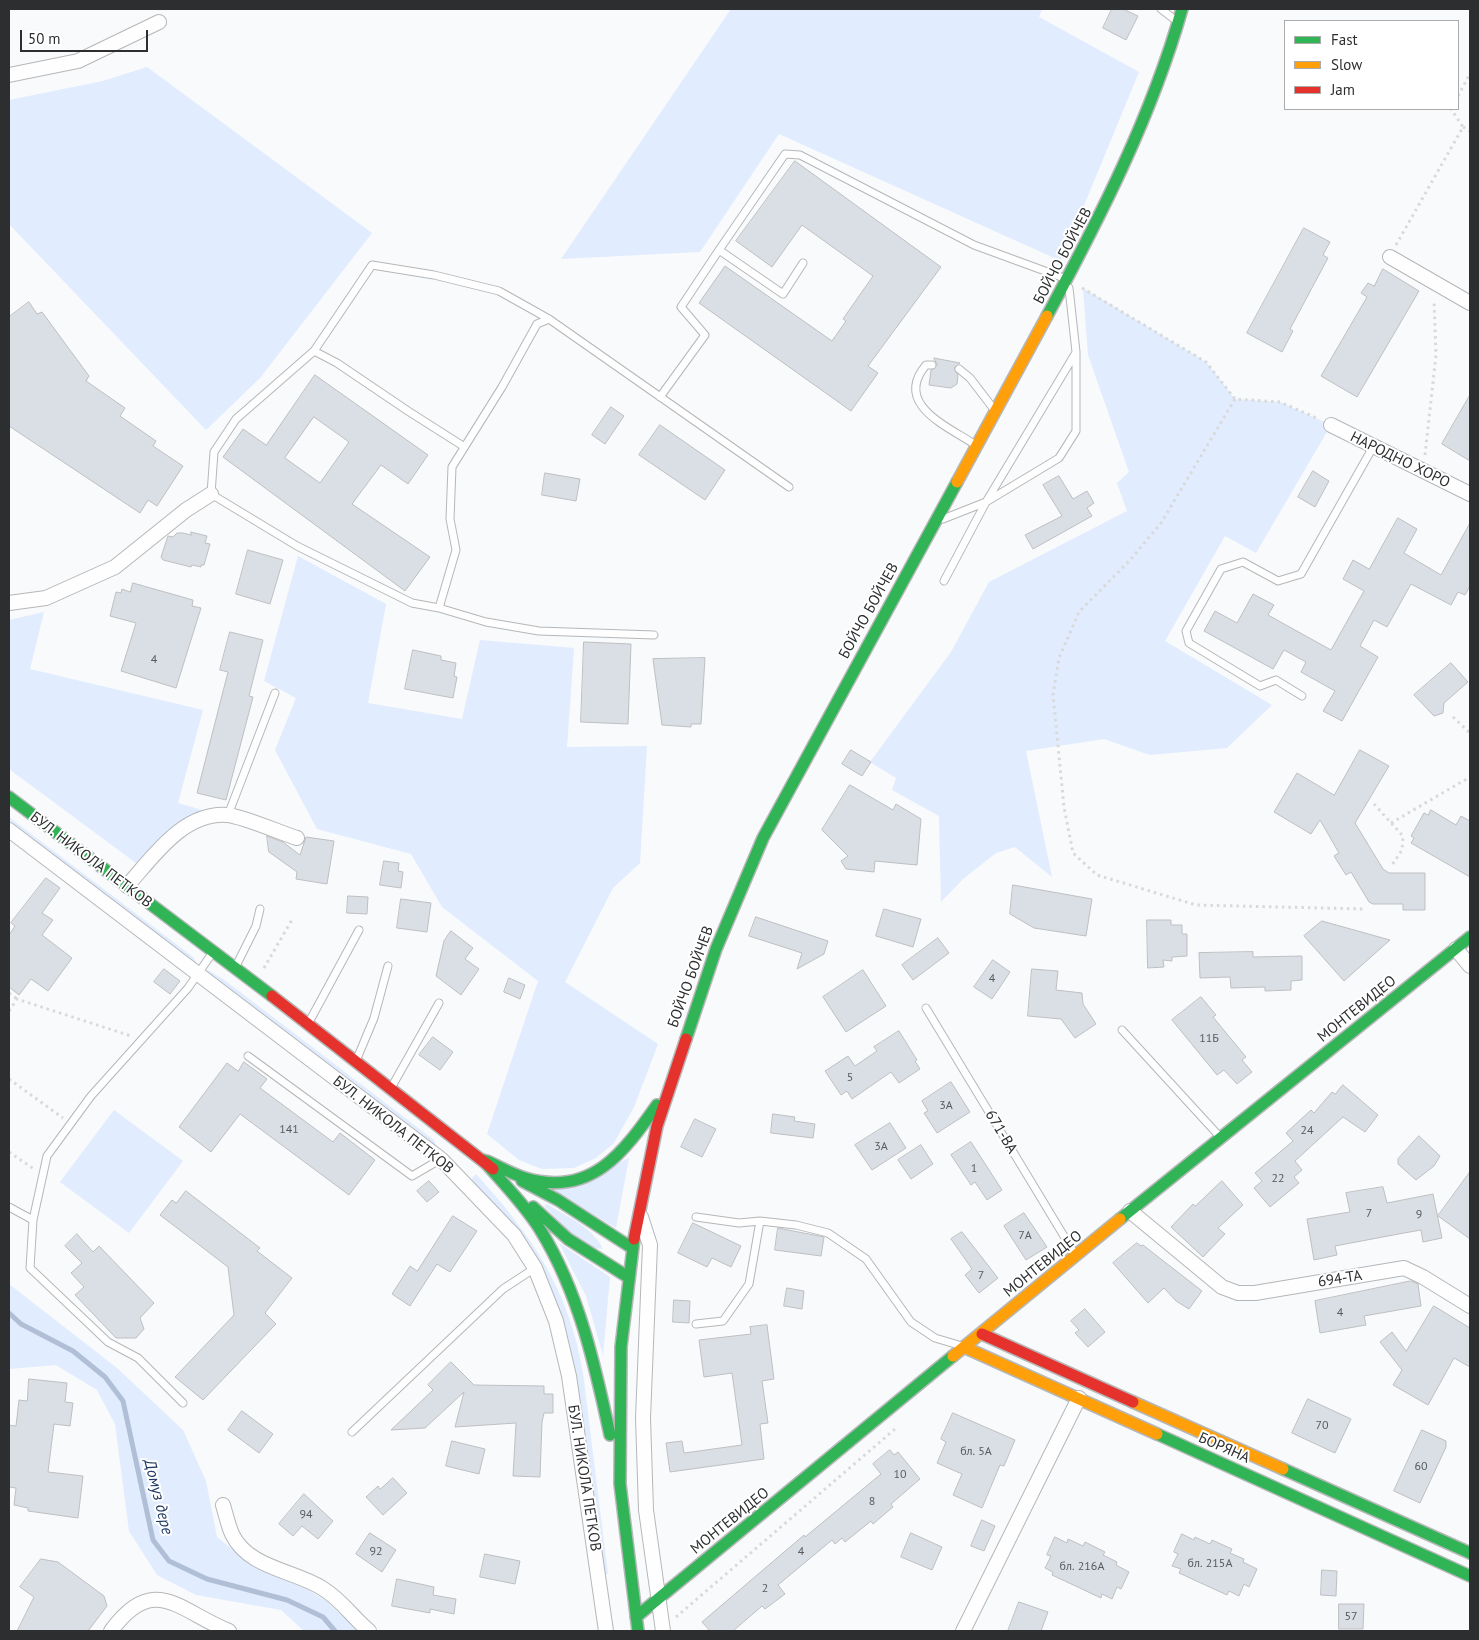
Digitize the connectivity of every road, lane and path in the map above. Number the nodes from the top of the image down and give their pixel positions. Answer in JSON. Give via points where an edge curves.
{"nodes":[{"id":1,"x":1161,"y":9,"type":"edge"},
{"id":2,"x":1182,"y":9,"type":"edge"},
{"id":3,"x":159,"y":22,"type":"dead end"},
{"id":4,"x":1179,"y":22,"type":"junction"},
{"id":5,"x":1470,"y":74,"type":"edge"},
{"id":6,"x":9,"y":75,"type":"edge"},
{"id":7,"x":1459,"y":94,"type":"edge"},
{"id":8,"x":1452,"y":110,"type":"edge"},
{"id":9,"x":1463,"y":127,"type":"junction"},
{"id":10,"x":1470,"y":132,"type":"edge"},
{"id":11,"x":719,"y":250,"type":"junction"},
{"id":12,"x":1390,"y":257,"type":"joint"},
{"id":13,"x":804,"y":263,"type":"dead end"},
{"id":14,"x":1068,"y":279,"type":"junction"},
{"id":15,"x":1433,"y":282,"type":"junction"},
{"id":16,"x":1470,"y":303,"type":"edge"},
{"id":17,"x":549,"y":319,"type":"junction"},
{"id":18,"x":314,"y":351,"type":"junction"},
{"id":19,"x":1076,"y":352,"type":"junction"},
{"id":20,"x":932,"y":365,"type":"dead end"},
{"id":21,"x":959,"y":369,"type":"dead end"},
{"id":22,"x":660,"y":397,"type":"junction"},
{"id":23,"x":1235,"y":399,"type":"junction"},
{"id":24,"x":996,"y":412,"type":"junction"},
{"id":25,"x":1331,"y":425,"type":"joint"},
{"id":26,"x":463,"y":446,"type":"junction"},
{"id":27,"x":977,"y":446,"type":"junction"},
{"id":28,"x":1373,"y":447,"type":"junction"},
{"id":29,"x":1423,"y":471,"type":"junction"},
{"id":30,"x":789,"y":487,"type":"dead end"},
{"id":31,"x":211,"y":494,"type":"junction"},
{"id":32,"x":1470,"y":494,"type":"edge"},
{"id":33,"x":986,"y":502,"type":"junction"},
{"id":34,"x":935,"y":522,"type":"junction"},
{"id":35,"x":944,"y":581,"type":"dead end"},
{"id":36,"x":9,"y":603,"type":"edge"},
{"id":37,"x":439,"y":608,"type":"junction"},
{"id":38,"x":654,"y":635,"type":"dead end"},
{"id":39,"x":275,"y":693,"type":"dead end"},
{"id":40,"x":1302,"y":696,"type":"dead end"},
{"id":41,"x":1453,"y":717,"type":"dead end"},
{"id":42,"x":1470,"y":733,"type":"edge"},
{"id":43,"x":1470,"y":777,"type":"edge"},
{"id":44,"x":9,"y":797,"type":"edge"},
{"id":45,"x":1374,"y":804,"type":"dead end"},
{"id":46,"x":228,"y":815,"type":"junction"},
{"id":47,"x":1392,"y":823,"type":"junction"},
{"id":48,"x":9,"y":830,"type":"edge"},
{"id":49,"x":297,"y":838,"type":"dead end"},
{"id":50,"x":1392,"y":864,"type":"dead end"},
{"id":51,"x":127,"y":886,"type":"junction"},
{"id":52,"x":260,"y":909,"type":"dead end"},
{"id":53,"x":1364,"y":910,"type":"dead end"},
{"id":54,"x":293,"y":918,"type":"dead end"},
{"id":55,"x":360,"y":930,"type":"dead end"},
{"id":56,"x":1470,"y":936,"type":"edge"},
{"id":57,"x":1456,"y":948,"type":"junction"},
{"id":58,"x":214,"y":952,"type":"junction"},
{"id":59,"x":388,"y":966,"type":"dead end"},
{"id":60,"x":1470,"y":966,"type":"edge"},
{"id":61,"x":235,"y":968,"type":"junction"},
{"id":62,"x":198,"y":974,"type":"junction"},
{"id":63,"x":256,"y":984,"type":"junction"},
{"id":64,"x":9,"y":994,"type":"edge"},
{"id":65,"x":17,"y":999,"type":"junction"},
{"id":66,"x":439,"y":1003,"type":"dead end"},
{"id":67,"x":926,"y":1008,"type":"dead end"},
{"id":68,"x":9,"y":1010,"type":"edge"},
{"id":69,"x":308,"y":1025,"type":"junction"},
{"id":70,"x":1122,"y":1030,"type":"dead end"},
{"id":71,"x":142,"y":1039,"type":"junction"},
{"id":72,"x":248,"y":1056,"type":"dead end"},
{"id":73,"x":356,"y":1062,"type":"junction"},
{"id":74,"x":9,"y":1078,"type":"edge"},
{"id":75,"x":390,"y":1088,"type":"junction"},
{"id":76,"x":668,"y":1090,"type":"junction"},
{"id":77,"x":70,"y":1124,"type":"junction"},
{"id":78,"x":1221,"y":1138,"type":"junction"},
{"id":79,"x":9,"y":1152,"type":"edge"},
{"id":80,"x":441,"y":1159,"type":"junction"},
{"id":81,"x":483,"y":1160,"type":"junction"},
{"id":82,"x":43,"y":1176,"type":"junction"},
{"id":83,"x":9,"y":1207,"type":"edge"},
{"id":84,"x":1130,"y":1211,"type":"junction"},
{"id":85,"x":639,"y":1212,"type":"junction"},
{"id":86,"x":696,"y":1217,"type":"dead end"},
{"id":87,"x":32,"y":1220,"type":"junction"},
{"id":88,"x":760,"y":1221,"type":"junction"},
{"id":89,"x":632,"y":1248,"type":"junction"},
{"id":90,"x":1076,"y":1256,"type":"junction"},
{"id":91,"x":535,"y":1268,"type":"junction"},
{"id":92,"x":628,"y":1277,"type":"junction"},
{"id":93,"x":1470,"y":1306,"type":"edge"},
{"id":94,"x":696,"y":1324,"type":"dead end"},
{"id":95,"x":982,"y":1334,"type":"junction"},
{"id":96,"x":966,"y":1348,"type":"junction"},
{"id":97,"x":1079,"y":1398,"type":"junction"},
{"id":98,"x":183,"y":1403,"type":"dead end"},
{"id":99,"x":901,"y":1424,"type":"dead end"},
{"id":100,"x":352,"y":1432,"type":"dead end"},
{"id":101,"x":620,"y":1484,"type":"junction"},
{"id":102,"x":223,"y":1505,"type":"dead end"},
{"id":103,"x":1470,"y":1554,"type":"edge"},
{"id":104,"x":1470,"y":1576,"type":"edge"},
{"id":105,"x":658,"y":1600,"type":"junction"},
{"id":106,"x":636,"y":1617,"type":"junction"},
{"id":107,"x":675,"y":1618,"type":"dead end"},
{"id":108,"x":112,"y":1631,"type":"edge"},
{"id":109,"x":229,"y":1631,"type":"edge"},
{"id":110,"x":369,"y":1631,"type":"edge"},
{"id":111,"x":606,"y":1631,"type":"edge"},
{"id":112,"x":638,"y":1631,"type":"edge"},
{"id":113,"x":663,"y":1631,"type":"edge"},
{"id":114,"x":963,"y":1631,"type":"edge"}],
"edges":[{"from":1,"to":4,"type":"lane"},
{"from":2,"to":4,"type":"main road","name":"БОЙЧО БОЙЧЕВ"},
{"from":3,"to":6,"type":"street","via":[[78,61]]},
{"from":4,"to":14,"type":"main road","name":"БОЙЧО БОЙЧЕВ","via":[[1136,142]]},
{"from":5,"to":7,"type":"path"},
{"from":8,"to":9,"type":"path"},
{"from":9,"to":10,"type":"path"},
{"from":9,"to":12,"type":"path"},
{"from":11,"to":13,"type":"lane","via":[[783,294]]},
{"from":11,"to":14,"type":"lane","via":[[785,154],[800,155],[974,246]]},
{"from":11,"to":22,"type":"lane","via":[[681,307],[705,335]]},
{"from":12,"to":15,"type":"street"},
{"from":14,"to":19,"type":"lane"},
{"from":14,"to":23,"type":"path","via":[[1206,362]]},
{"from":14,"to":24,"type":"main road","name":"БОЙЧО БОЙЧЕВ"},
{"from":15,"to":16,"type":"street"},
{"from":15,"to":29,"type":"path","via":[[1436,355]]},
{"from":17,"to":18,"type":"lane","via":[[499,291],[434,275],[372,265]]},
{"from":17,"to":22,"type":"lane"},
{"from":17,"to":26,"type":"lane","via":[[536,324],[502,386]]},
{"from":18,"to":26,"type":"lane"},
{"from":18,"to":31,"type":"lane","via":[[236,419],[214,452]]},
{"from":19,"to":33,"type":"lane"},
{"from":19,"to":33,"type":"lane","via":[[1076,431],[1059,458]]},
{"from":20,"to":27,"type":"lane","via":[[926,365],[921,371],[915,390],[921,408]]},
{"from":21,"to":24,"type":"lane"},
{"from":22,"to":30,"type":"lane"},
{"from":23,"to":25,"type":"path","via":[[1280,402]]},
{"from":23,"to":53,"type":"path","via":[[1161,523],[1079,612],[1059,658],[1053,695],[1064,807],[1073,853],[1097,875],[1196,906]]},
{"from":24,"to":27,"type":"main road","name":"БОЙЧО БОЙЧЕВ"},
{"from":25,"to":28,"type":"street","name":"НАРОДНО ХОРО"},
{"from":26,"to":37,"type":"lane","via":[[452,467],[450,519],[456,550]]},
{"from":27,"to":34,"type":"main road","name":"БОЙЧО БОЙЧЕВ"},
{"from":28,"to":29,"type":"street","name":"НАРОДНО ХОРО"},
{"from":28,"to":40,"type":"lane","via":[[1301,574],[1278,581],[1243,562],[1221,569],[1186,631],[1189,643],[1260,686],[1276,680]]},
{"from":29,"to":32,"type":"street","name":"НАРОДНО ХОРО"},
{"from":31,"to":36,"type":"street","via":[[115,566],[46,598]]},
{"from":31,"to":37,"type":"lane","via":[[297,546],[412,603]]},
{"from":33,"to":34,"type":"lane"},
{"from":33,"to":35,"type":"lane"},
{"from":34,"to":76,"type":"main road","name":"БОЙЧО БОЙЧЕВ","via":[[763,838],[716,949]]},
{"from":37,"to":38,"type":"lane","via":[[486,622],[539,631]]},
{"from":39,"to":46,"type":"lane"},
{"from":41,"to":42,"type":"path"},
{"from":43,"to":47,"type":"path"},
{"from":44,"to":51,"type":"main road","name":"БУЛ. НИКОЛА ПЕТКОВ"},
{"from":45,"to":47,"type":"path"},
{"from":46,"to":49,"type":"street"},
{"from":46,"to":51,"type":"street","via":[[210,817],[181,830],[164,844]]},
{"from":47,"to":50,"type":"path","via":[[1403,836],[1402,850]]},
{"from":48,"to":62,"type":"street","name":"БУЛ. НИКОЛА ПЕТКОВ"},
{"from":51,"to":58,"type":"main road","name":"БУЛ. НИКОЛА ПЕТКОВ"},
{"from":52,"to":61,"type":"lane","via":[[256,926]]},
{"from":54,"to":63,"type":"path"},
{"from":55,"to":69,"type":"lane"},
{"from":56,"to":57,"type":"main road","name":"МОНТЕВИДЕО"},
{"from":57,"to":60,"type":"street"},
{"from":57,"to":78,"type":"main road","name":"МОНТЕВИДЕО"},
{"from":58,"to":61,"type":"main road","name":"БУЛ. НИКОЛА ПЕТКОВ"},
{"from":58,"to":62,"type":"lane"},
{"from":59,"to":73,"type":"lane","via":[[374,1018]]},
{"from":61,"to":63,"type":"main road","name":"БУЛ. НИКОЛА ПЕТКОВ"},
{"from":62,"to":71,"type":"lane"},
{"from":62,"to":80,"type":"street","name":"БУЛ. НИКОЛА ПЕТКОВ"},
{"from":63,"to":69,"type":"main road","name":"БУЛ. НИКОЛА ПЕТКОВ"},
{"from":64,"to":65,"type":"path"},
{"from":65,"to":68,"type":"path"},
{"from":65,"to":71,"type":"path"},
{"from":66,"to":75,"type":"lane"},
{"from":67,"to":90,"type":"lane","name":"671-ВА"},
{"from":69,"to":73,"type":"main road","name":"БУЛ. НИКОЛА ПЕТКОВ"},
{"from":70,"to":78,"type":"lane"},
{"from":71,"to":77,"type":"lane","via":[[90,1096]]},
{"from":72,"to":80,"type":"lane","via":[[412,1176]]},
{"from":73,"to":75,"type":"main road","name":"БУЛ. НИКОЛА ПЕТКОВ"},
{"from":74,"to":77,"type":"path"},
{"from":75,"to":81,"type":"main road","name":"БУЛ. НИКОЛА ПЕТКОВ"},
{"from":76,"to":81,"type":"main road","via":[[633,1139],[600,1172],[555,1182],[531,1180]]},
{"from":76,"to":85,"type":"main road","name":"БОЙЧО БОЙЧЕВ"},
{"from":77,"to":82,"type":"lane","via":[[47,1156]]},
{"from":78,"to":84,"type":"main road","name":"МОНТЕВИДЕО"},
{"from":79,"to":82,"type":"path"},
{"from":80,"to":91,"type":"street","name":"БУЛ. НИКОЛА ПЕТКОВ","via":[[514,1235]]},
{"from":81,"to":89,"type":"main road","name":"БУЛ. НИКОЛА ПЕТКОВ","via":[[558,1200]]},
{"from":81,"to":92,"type":"main road","name":"БУЛ. НИКОЛА ПЕТКОВ","via":[[568,1238]]},
{"from":81,"to":101,"type":"main road","via":[[540,1230],[570,1291],[607,1420]]},
{"from":82,"to":87,"type":"lane"},
{"from":83,"to":87,"type":"lane"},
{"from":84,"to":90,"type":"main road","name":"МОНТЕВИДЕО"},
{"from":84,"to":93,"type":"street","name":"694-ТА","via":[[1222,1287],[1238,1293],[1255,1293],[1404,1268]]},
{"from":85,"to":89,"type":"main road","name":"БОЙЧО БОЙЧЕВ"},
{"from":85,"to":105,"type":"street","via":[[650,1245],[643,1418],[646,1510]]},
{"from":86,"to":88,"type":"lane","via":[[739,1223]]},
{"from":87,"to":98,"type":"lane","via":[[30,1268],[108,1342],[138,1358]]},
{"from":88,"to":94,"type":"lane","via":[[749,1284],[723,1321]]},
{"from":88,"to":96,"type":"lane","via":[[828,1233],[866,1260],[911,1322],[922,1332]]},
{"from":89,"to":92,"type":"main road"},
{"from":90,"to":95,"type":"main road","name":"МОНТЕВИДЕО"},
{"from":91,"to":100,"type":"lane","via":[[503,1289]]},
{"from":91,"to":111,"type":"street","name":"БУЛ. НИКОЛА ПЕТКОВ","via":[[556,1321],[569,1376]]},
{"from":92,"to":101,"type":"main road","via":[[621,1356]]},
{"from":95,"to":96,"type":"main road","name":"МОНТЕВИДЕО"},
{"from":95,"to":103,"type":"main road","name":"БОРЯНА"},
{"from":96,"to":97,"type":"main road","name":"БОРЯНА"},
{"from":96,"to":105,"type":"main road","name":"МОНТЕВИДЕО"},
{"from":97,"to":104,"type":"main road","name":"БОРЯНА"},
{"from":97,"to":114,"type":"street"},
{"from":99,"to":107,"type":"path"},
{"from":101,"to":106,"type":"main road"},
{"from":102,"to":110,"type":"street","via":[[233,1536],[248,1555],[322,1588],[343,1602]]},
{"from":105,"to":106,"type":"main road","name":"МОНТЕВИДЕО"},
{"from":105,"to":113,"type":"street"},
{"from":106,"to":112,"type":"main road"},
{"from":108,"to":109,"type":"street","via":[[121,1618],[146,1599],[170,1600]]}]}
